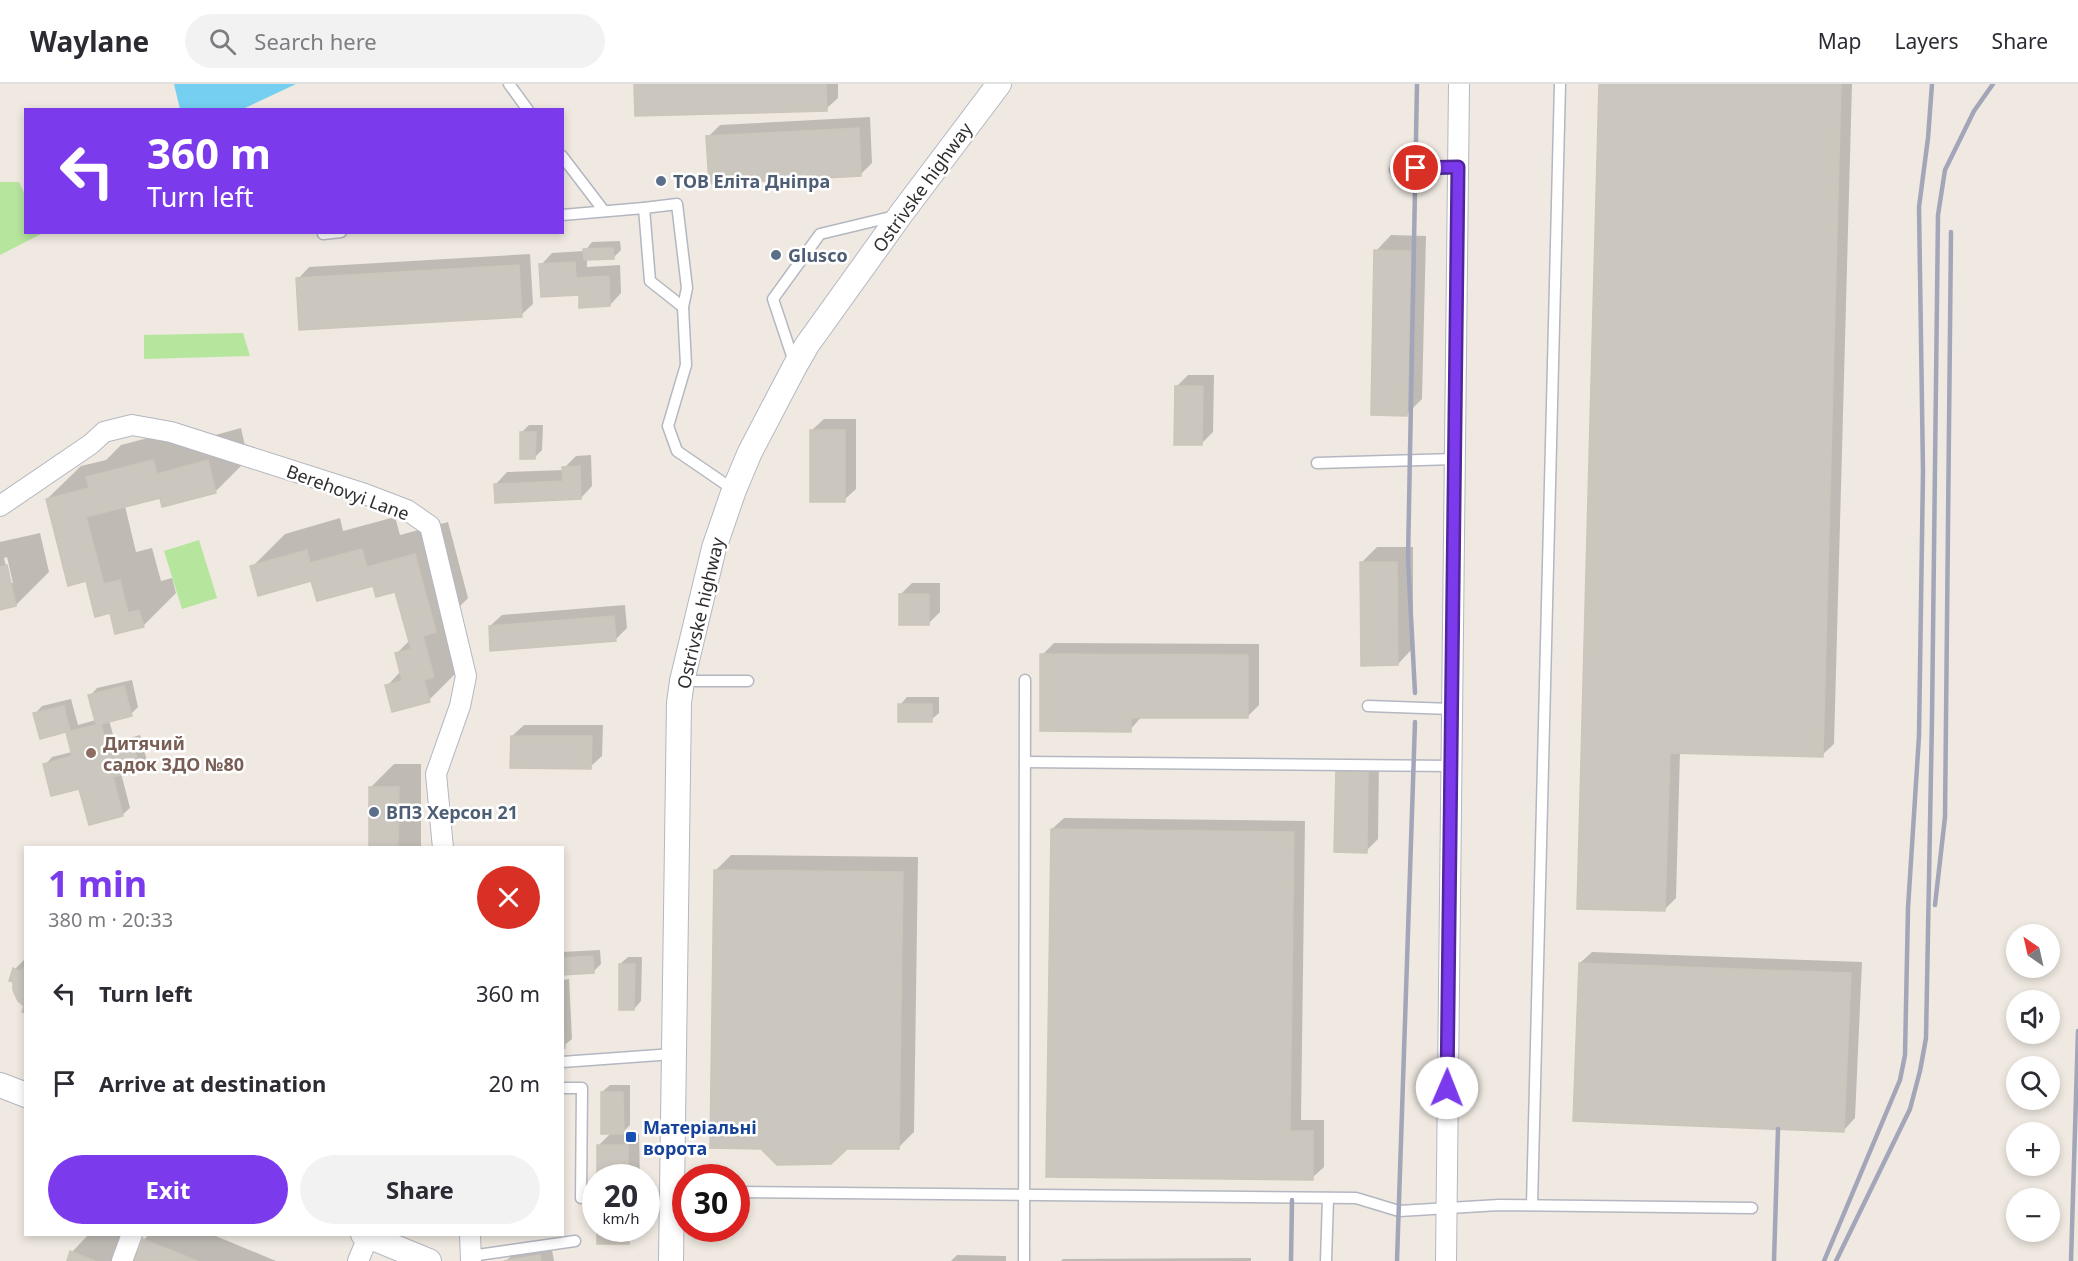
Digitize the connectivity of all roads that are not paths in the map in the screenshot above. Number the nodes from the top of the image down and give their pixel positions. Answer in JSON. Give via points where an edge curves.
{"nodes":[{"id":1,"x":509,"y":84,"type":"edge"},
{"id":2,"x":999,"y":84,"type":"edge"},
{"id":3,"x":1459,"y":84,"type":"edge"},
{"id":4,"x":1560,"y":84,"type":"edge"},
{"id":5,"x":527,"y":108,"type":"edge"},
{"id":6,"x":564,"y":159,"type":"edge"},
{"id":7,"x":1458,"y":167,"type":"junction"},
{"id":8,"x":1395,"y":170,"type":"dead end"},
{"id":9,"x":644,"y":208,"type":"junction"},
{"id":10,"x":604,"y":211,"type":"junction"},
{"id":11,"x":901,"y":214,"type":"junction"},
{"id":12,"x":564,"y":215,"type":"edge"},
{"id":13,"x":683,"y":307,"type":"junction"},
{"id":14,"x":795,"y":366,"type":"junction"},
{"id":15,"x":1455,"y":459,"type":"junction"},
{"id":16,"x":1317,"y":463,"type":"dead end"},
{"id":17,"x":734,"y":490,"type":"junction"},
{"id":18,"x":0,"y":506,"type":"edge"},
{"id":19,"x":1025,"y":680,"type":"dead end"},
{"id":20,"x":682,"y":681,"type":"junction"},
{"id":21,"x":747,"y":681,"type":"dead end"},
{"id":22,"x":1368,"y":706,"type":"dead end"},
{"id":23,"x":1451,"y":709,"type":"junction"},
{"id":24,"x":1024,"y":762,"type":"junction"},
{"id":25,"x":1450,"y":766,"type":"junction"},
{"id":26,"x":443,"y":846,"type":"edge"},
{"id":27,"x":673,"y":1054,"type":"junction"},
{"id":28,"x":564,"y":1062,"type":"edge"},
{"id":29,"x":0,"y":1085,"type":"edge"},
{"id":30,"x":564,"y":1088,"type":"edge"},
{"id":31,"x":24,"y":1094,"type":"edge"},
{"id":32,"x":677,"y":1164,"type":"edge"},
{"id":33,"x":750,"y":1192,"type":"edge"},
{"id":34,"x":1024,"y":1195,"type":"junction"},
{"id":35,"x":581,"y":1198,"type":"dead end"},
{"id":36,"x":1328,"y":1198,"type":"junction"},
{"id":37,"x":1532,"y":1205,"type":"junction"},
{"id":38,"x":1446,"y":1207,"type":"junction"},
{"id":39,"x":1752,"y":1208,"type":"dead end"},
{"id":40,"x":131,"y":1236,"type":"edge"},
{"id":41,"x":470,"y":1236,"type":"edge"},
{"id":42,"x":373,"y":1237,"type":"edge"},
{"id":43,"x":574,"y":1241,"type":"dead end"},
{"id":44,"x":673,"y":1242,"type":"edge"},
{"id":45,"x":471,"y":1258,"type":"edge"},
{"id":46,"x":122,"y":1261,"type":"edge"},
{"id":47,"x":358,"y":1261,"type":"edge"},
{"id":48,"x":429,"y":1261,"type":"edge"},
{"id":49,"x":671,"y":1261,"type":"edge"},
{"id":50,"x":1024,"y":1261,"type":"edge"},
{"id":51,"x":1326,"y":1261,"type":"edge"},
{"id":52,"x":1446,"y":1261,"type":"edge"}],
"edges":[{"from":1,"to":5,"type":"lane"},
{"from":2,"to":11,"type":"street","name":"Ostrivske highway"},
{"from":3,"to":7,"type":"street"},
{"from":4,"to":37,"type":"lane"},
{"from":6,"to":10,"type":"lane"},
{"from":7,"to":8,"type":"lane"},
{"from":7,"to":15,"type":"street"},
{"from":9,"to":10,"type":"lane"},
{"from":9,"to":13,"type":"lane","via":[[650,281]]},
{"from":9,"to":13,"type":"lane","via":[[677,204],[687,288]]},
{"from":10,"to":12,"type":"lane"},
{"from":11,"to":14,"type":"street","name":"Ostrivske highway"},
{"from":11,"to":14,"type":"lane","via":[[820,234],[772,298]]},
{"from":13,"to":17,"type":"lane","via":[[686,365],[668,426],[677,451]]},
{"from":14,"to":17,"type":"street","name":"Ostrivske highway"},
{"from":15,"to":16,"type":"lane"},
{"from":15,"to":23,"type":"street"},
{"from":17,"to":20,"type":"street","name":"Ostrivske highway","via":[[714,548]]},
{"from":18,"to":26,"type":"street","name":"Berehovyi Lane","via":[[104,432],[132,425],[171,432],[365,494],[407,510],[430,526],[466,675],[460,706],[436,774]]},
{"from":19,"to":24,"type":"lane"},
{"from":20,"to":21,"type":"lane"},
{"from":20,"to":27,"type":"street","name":"Ostrivske highway"},
{"from":22,"to":23,"type":"lane"},
{"from":23,"to":25,"type":"street"},
{"from":24,"to":25,"type":"lane"},
{"from":24,"to":34,"type":"lane"},
{"from":25,"to":38,"type":"street"},
{"from":27,"to":28,"type":"lane"},
{"from":27,"to":32,"type":"street","name":"Ostrivske highway"},
{"from":29,"to":31,"type":"street"},
{"from":30,"to":35,"type":"lane","via":[[582,1088]]},
{"from":33,"to":34,"type":"lane"},
{"from":34,"to":36,"type":"lane"},
{"from":34,"to":50,"type":"lane"},
{"from":36,"to":38,"type":"lane","via":[[1356,1198],[1399,1211]]},
{"from":36,"to":51,"type":"lane"},
{"from":37,"to":38,"type":"lane"},
{"from":37,"to":39,"type":"lane"},
{"from":38,"to":52,"type":"street"},
{"from":40,"to":46,"type":"street"},
{"from":41,"to":45,"type":"street"},
{"from":42,"to":47,"type":"street"},
{"from":42,"to":48,"type":"street"},
{"from":43,"to":45,"type":"lane"},
{"from":44,"to":49,"type":"street","name":"Ostrivske highway"}]}
